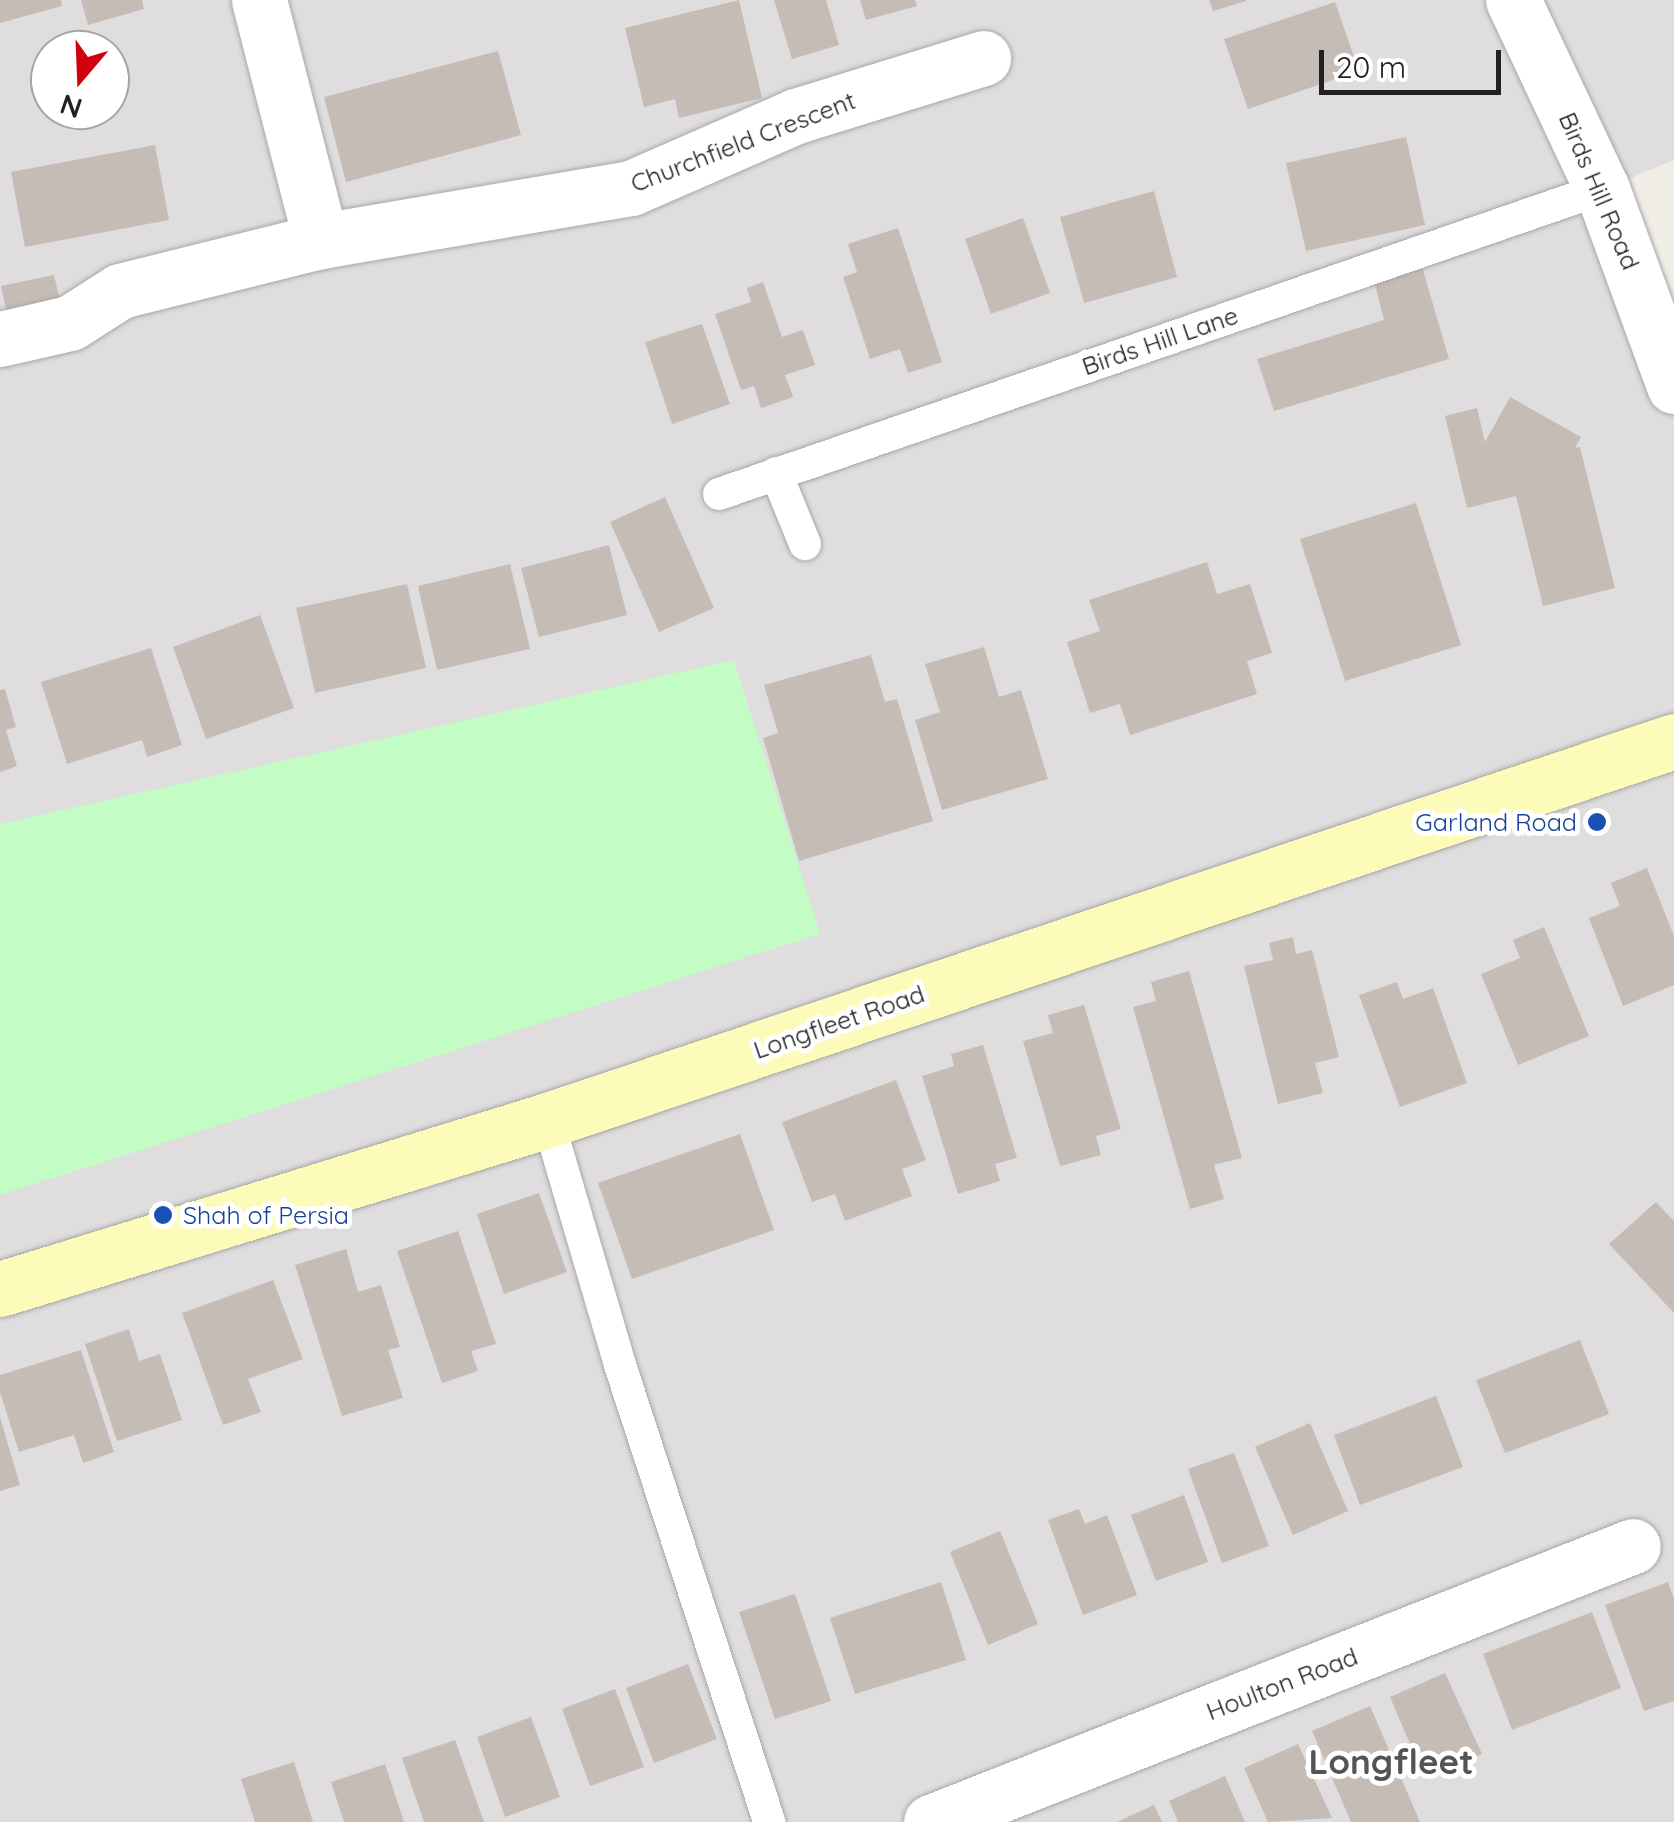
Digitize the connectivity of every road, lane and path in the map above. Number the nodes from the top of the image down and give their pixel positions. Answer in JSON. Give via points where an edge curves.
{"nodes":[{"id":1,"x":259,"y":0,"type":"edge"},
{"id":2,"x":1513,"y":0,"type":"edge"},
{"id":3,"x":983,"y":58,"type":"dead end"},
{"id":4,"x":1602,"y":190,"type":"junction"},
{"id":5,"x":321,"y":241,"type":"junction"},
{"id":6,"x":0,"y":338,"type":"edge"},
{"id":7,"x":1674,"y":386,"type":"edge"},
{"id":8,"x":776,"y":474,"type":"junction"},
{"id":9,"x":719,"y":494,"type":"dead end"},
{"id":10,"x":805,"y":544,"type":"dead end"},
{"id":11,"x":1674,"y":741,"type":"edge"},
{"id":12,"x":548,"y":1120,"type":"junction"},
{"id":13,"x":0,"y":1289,"type":"edge"},
{"id":14,"x":1633,"y":1546,"type":"dead end"},
{"id":15,"x":769,"y":1822,"type":"edge"},
{"id":16,"x":931,"y":1822,"type":"edge"}],
"edges":[{"from":1,"to":5,"type":"street"},
{"from":2,"to":4,"type":"street","name":"Birds Hill Road"},
{"from":3,"to":5,"type":"street","name":"Churchfield Crescent","via":[[796,116],[631,188]]},
{"from":4,"to":7,"type":"street","name":"Birds Hill Road"},
{"from":4,"to":8,"type":"lane","name":"Birds Hill Lane"},
{"from":5,"to":6,"type":"street","name":"Churchfield Crescent","via":[[120,291],[70,323]]},
{"from":8,"to":9,"type":"lane","name":"Birds Hill Lane"},
{"from":8,"to":10,"type":"lane"},
{"from":11,"to":12,"type":"main road","name":"Longfleet Road"},
{"from":12,"to":13,"type":"main road","name":"Longfleet Road"},
{"from":12,"to":15,"type":"lane"},
{"from":14,"to":16,"type":"street","name":"Houlton Road"}]}
